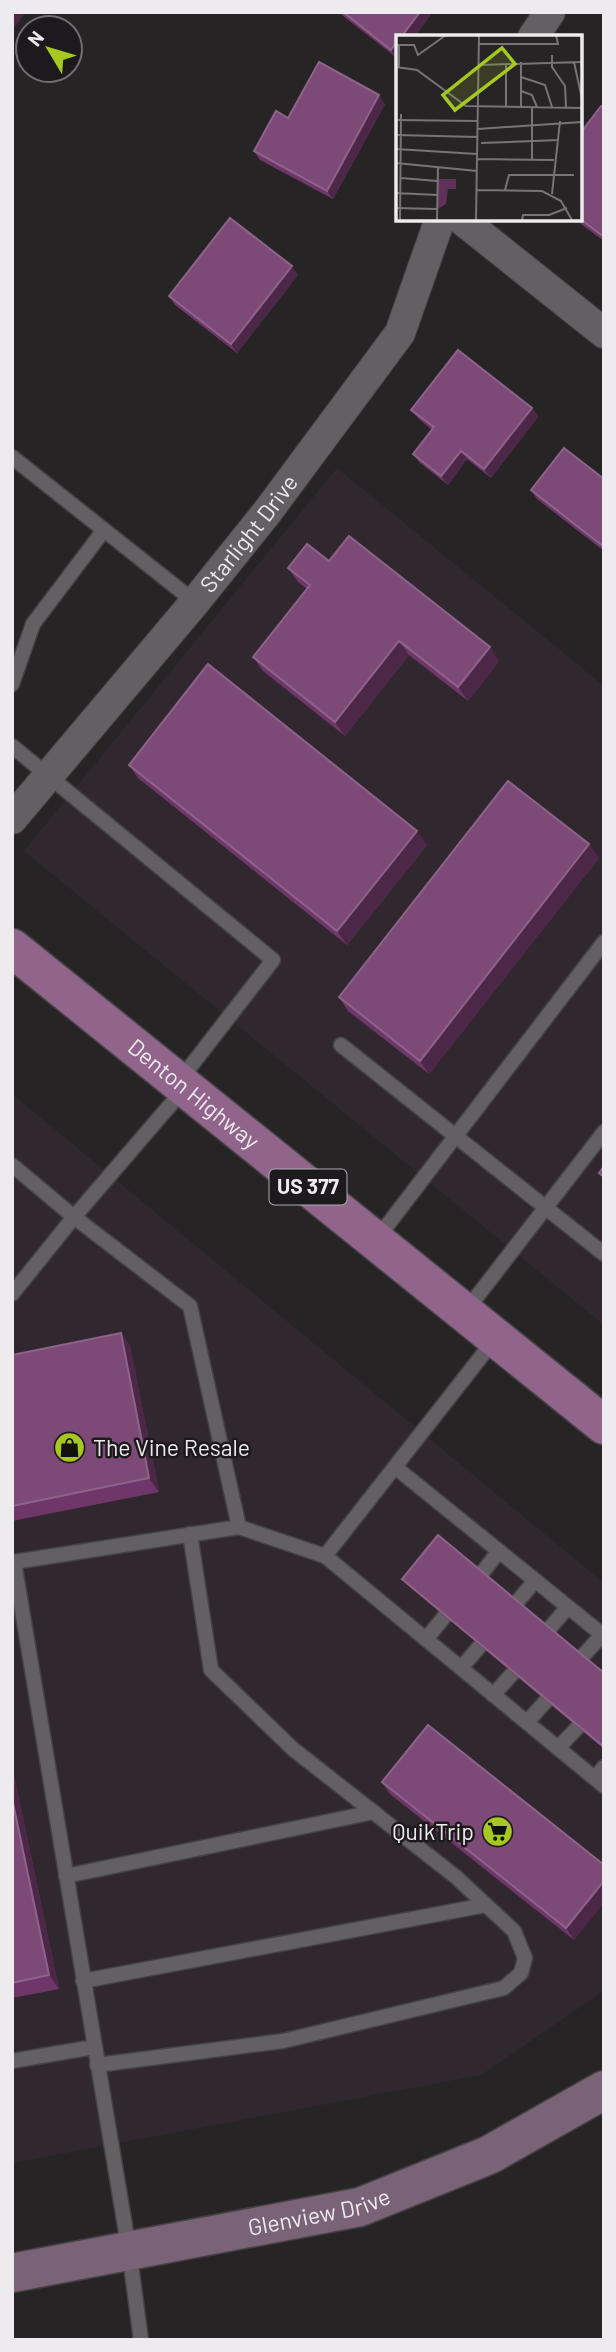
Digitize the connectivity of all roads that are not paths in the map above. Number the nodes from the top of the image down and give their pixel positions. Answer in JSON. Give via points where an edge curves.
{"nodes":[{"id":1,"x":550,"y":12,"type":"edge"},
{"id":2,"x":534,"y":35,"type":"edge"},
{"id":3,"x":440,"y":220,"type":"edge"},
{"id":4,"x":462,"y":220,"type":"edge"},
{"id":5,"x":604,"y":333,"type":"edge"},
{"id":6,"x":12,"y":457,"type":"edge"},
{"id":7,"x":104,"y":530,"type":"junction"},
{"id":8,"x":195,"y":603,"type":"junction"},
{"id":9,"x":12,"y":684,"type":"edge"},
{"id":10,"x":12,"y":746,"type":"edge"},
{"id":11,"x":48,"y":775,"type":"junction"},
{"id":12,"x":12,"y":819,"type":"edge"},
{"id":13,"x":604,"y":942,"type":"edge"},
{"id":14,"x":12,"y":948,"type":"edge"},
{"id":15,"x":341,"y":1045,"type":"dead end"},
{"id":16,"x":182,"y":1085,"type":"junction"},
{"id":17,"x":604,"y":1132,"type":"edge"},
{"id":18,"x":455,"y":1137,"type":"junction"},
{"id":19,"x":12,"y":1165,"type":"edge"},
{"id":20,"x":545,"y":1208,"type":"junction"},
{"id":21,"x":74,"y":1217,"type":"junction"},
{"id":22,"x":375,"y":1241,"type":"junction"},
{"id":23,"x":604,"y":1254,"type":"edge"},
{"id":24,"x":12,"y":1294,"type":"edge"},
{"id":25,"x":465,"y":1313,"type":"junction"},
{"id":26,"x":496,"y":1338,"type":"junction"},
{"id":27,"x":604,"y":1425,"type":"edge"},
{"id":28,"x":395,"y":1467,"type":"junction"},
{"id":29,"x":239,"y":1527,"type":"junction"},
{"id":30,"x":190,"y":1534,"type":"junction"},
{"id":31,"x":499,"y":1551,"type":"junction"},
{"id":32,"x":325,"y":1556,"type":"junction"},
{"id":33,"x":13,"y":1562,"type":"edge"},
{"id":34,"x":482,"y":1573,"type":"edge"},
{"id":35,"x":534,"y":1582,"type":"junction"},
{"id":36,"x":517,"y":1602,"type":"edge"},
{"id":37,"x":567,"y":1608,"type":"junction"},
{"id":38,"x":445,"y":1616,"type":"edge"},
{"id":39,"x":548,"y":1629,"type":"edge"},
{"id":40,"x":603,"y":1636,"type":"edge"},
{"id":41,"x":426,"y":1639,"type":"junction"},
{"id":42,"x":480,"y":1646,"type":"edge"},
{"id":43,"x":582,"y":1657,"type":"edge"},
{"id":44,"x":461,"y":1668,"type":"junction"},
{"id":45,"x":513,"y":1673,"type":"edge"},
{"id":46,"x":493,"y":1695,"type":"junction"},
{"id":47,"x":546,"y":1701,"type":"edge"},
{"id":48,"x":527,"y":1722,"type":"junction"},
{"id":49,"x":578,"y":1727,"type":"edge"},
{"id":50,"x":558,"y":1748,"type":"junction"},
{"id":51,"x":601,"y":1777,"type":"edge"},
{"id":52,"x":374,"y":1812,"type":"junction"},
{"id":53,"x":66,"y":1876,"type":"junction"},
{"id":54,"x":486,"y":1905,"type":"junction"},
{"id":55,"x":83,"y":1981,"type":"junction"},
{"id":56,"x":94,"y":2047,"type":"junction"},
{"id":57,"x":12,"y":2061,"type":"edge"},
{"id":58,"x":97,"y":2065,"type":"junction"},
{"id":59,"x":604,"y":2090,"type":"edge"},
{"id":60,"x":129,"y":2250,"type":"junction"},
{"id":61,"x":12,"y":2273,"type":"edge"},
{"id":62,"x":141,"y":2340,"type":"edge"}],
"edges":[{"from":1,"to":2,"type":"street"},
{"from":3,"to":8,"type":"street","name":"Starlight Drive","via":[[400,333]]},
{"from":4,"to":5,"type":"street"},
{"from":6,"to":7,"type":"lane"},
{"from":7,"to":8,"type":"lane"},
{"from":7,"to":9,"type":"lane","via":[[33,624]]},
{"from":8,"to":11,"type":"street","name":"Starlight Drive"},
{"from":10,"to":11,"type":"lane"},
{"from":11,"to":12,"type":"street","name":"Starlight Drive"},
{"from":11,"to":16,"type":"lane","via":[[273,960]]},
{"from":13,"to":18,"type":"lane"},
{"from":14,"to":16,"type":"main road","name":"Denton Highway","number":"US 377"},
{"from":15,"to":18,"type":"lane"},
{"from":16,"to":21,"type":"lane"},
{"from":16,"to":22,"type":"main road","name":"Denton Highway","number":"US 377"},
{"from":17,"to":20,"type":"lane"},
{"from":18,"to":20,"type":"lane"},
{"from":18,"to":22,"type":"lane"},
{"from":19,"to":21,"type":"lane"},
{"from":20,"to":23,"type":"lane"},
{"from":20,"to":25,"type":"lane"},
{"from":21,"to":24,"type":"lane"},
{"from":21,"to":29,"type":"lane","via":[[190,1306]]},
{"from":22,"to":25,"type":"main road","name":"Denton Highway","number":"US 377"},
{"from":25,"to":26,"type":"main road","name":"Denton Highway","number":"US 377"},
{"from":26,"to":27,"type":"main road","name":"Denton Highway","number":"US 377"},
{"from":26,"to":28,"type":"lane"},
{"from":28,"to":31,"type":"lane"},
{"from":28,"to":32,"type":"lane"},
{"from":29,"to":30,"type":"lane"},
{"from":29,"to":32,"type":"lane"},
{"from":30,"to":33,"type":"lane"},
{"from":30,"to":52,"type":"lane","via":[[211,1670],[293,1749]]},
{"from":31,"to":34,"type":"lane"},
{"from":31,"to":35,"type":"lane"},
{"from":32,"to":41,"type":"lane"},
{"from":33,"to":53,"type":"lane"},
{"from":35,"to":36,"type":"lane"},
{"from":35,"to":37,"type":"lane"},
{"from":37,"to":39,"type":"lane"},
{"from":37,"to":40,"type":"lane"},
{"from":38,"to":41,"type":"lane"},
{"from":40,"to":43,"type":"lane"},
{"from":41,"to":44,"type":"lane"},
{"from":42,"to":44,"type":"lane"},
{"from":44,"to":46,"type":"lane"},
{"from":45,"to":46,"type":"lane"},
{"from":46,"to":48,"type":"lane"},
{"from":47,"to":48,"type":"lane"},
{"from":48,"to":50,"type":"lane"},
{"from":49,"to":50,"type":"lane"},
{"from":50,"to":51,"type":"lane"},
{"from":52,"to":53,"type":"lane"},
{"from":52,"to":54,"type":"lane"},
{"from":53,"to":55,"type":"lane"},
{"from":54,"to":55,"type":"lane"},
{"from":54,"to":58,"type":"lane","via":[[514,1931],[525,1958],[521,1973],[504,1988],[283,2041]]},
{"from":55,"to":56,"type":"lane"},
{"from":56,"to":57,"type":"lane"},
{"from":56,"to":58,"type":"lane"},
{"from":58,"to":60,"type":"lane"},
{"from":59,"to":60,"type":"main road","name":"Glenview Drive","via":[[489,2155],[360,2207]]},
{"from":60,"to":61,"type":"main road","name":"Glenview Drive"},
{"from":60,"to":62,"type":"lane"}]}
